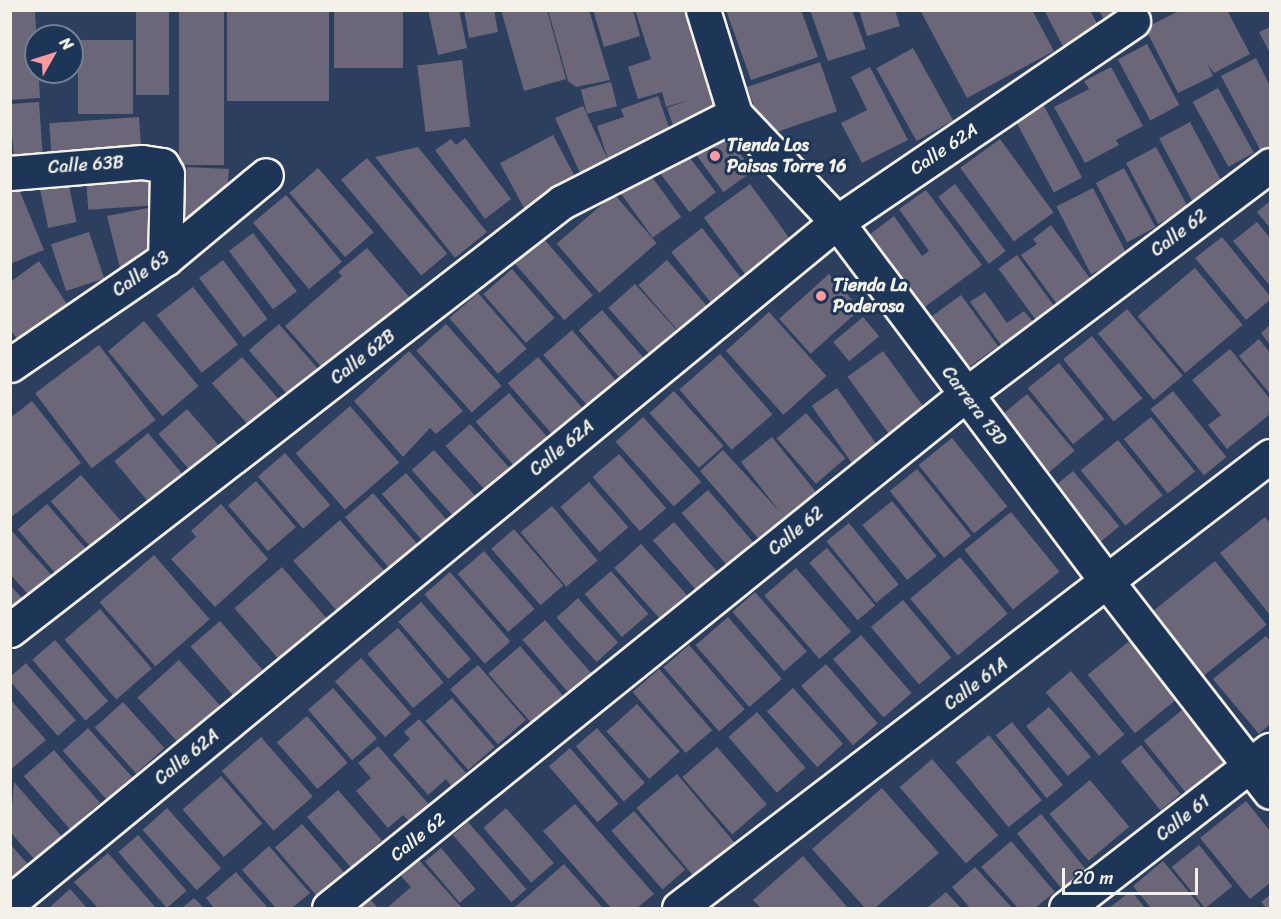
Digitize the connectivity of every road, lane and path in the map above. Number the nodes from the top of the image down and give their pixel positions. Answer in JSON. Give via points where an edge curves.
{"nodes":[{"id":1,"x":703,"y":10,"type":"edge"},
{"id":2,"x":1133,"y":21,"type":"dead end"},
{"id":3,"x":735,"y":114,"type":"junction"},
{"id":4,"x":1270,"y":165,"type":"edge"},
{"id":5,"x":10,"y":173,"type":"edge"},
{"id":6,"x":266,"y":175,"type":"dead end"},
{"id":7,"x":837,"y":222,"type":"junction"},
{"id":8,"x":165,"y":259,"type":"junction"},
{"id":9,"x":10,"y":365,"type":"edge"},
{"id":10,"x":964,"y":395,"type":"junction"},
{"id":11,"x":1270,"y":456,"type":"edge"},
{"id":12,"x":1108,"y":584,"type":"junction"},
{"id":13,"x":10,"y":630,"type":"edge"},
{"id":14,"x":1260,"y":758,"type":"edge"},
{"id":15,"x":1270,"y":792,"type":"edge"},
{"id":16,"x":10,"y":902,"type":"edge"},
{"id":17,"x":329,"y":909,"type":"edge"},
{"id":18,"x":679,"y":909,"type":"edge"},
{"id":19,"x":1066,"y":909,"type":"edge"}],
"edges":[{"from":1,"to":3,"type":"street","name":"Carrera 13D"},
{"from":2,"to":7,"type":"street","name":"Calle 62A"},
{"from":3,"to":7,"type":"street","name":"Carrera 13D"},
{"from":3,"to":13,"type":"street","name":"Calle 62B","via":[[562,202]]},
{"from":4,"to":10,"type":"street","name":"Calle 62"},
{"from":5,"to":8,"type":"street","name":"Calle 63B","via":[[142,162],[162,165],[168,174]]},
{"from":6,"to":8,"type":"street","name":"Calle 63"},
{"from":7,"to":10,"type":"street","name":"Carrera 13D"},
{"from":7,"to":16,"type":"street","name":"Calle 62A"},
{"from":8,"to":9,"type":"street","name":"Calle 63"},
{"from":10,"to":12,"type":"street","name":"Carrera 13D"},
{"from":10,"to":17,"type":"street","name":"Calle 62"},
{"from":11,"to":12,"type":"street","name":"Calle 61A"},
{"from":12,"to":14,"type":"street","name":"Carrera 13D"},
{"from":12,"to":18,"type":"street","name":"Calle 61A"},
{"from":14,"to":15,"type":"street","name":"Carrera 13D"},
{"from":14,"to":19,"type":"street","name":"Calle 61"}]}
